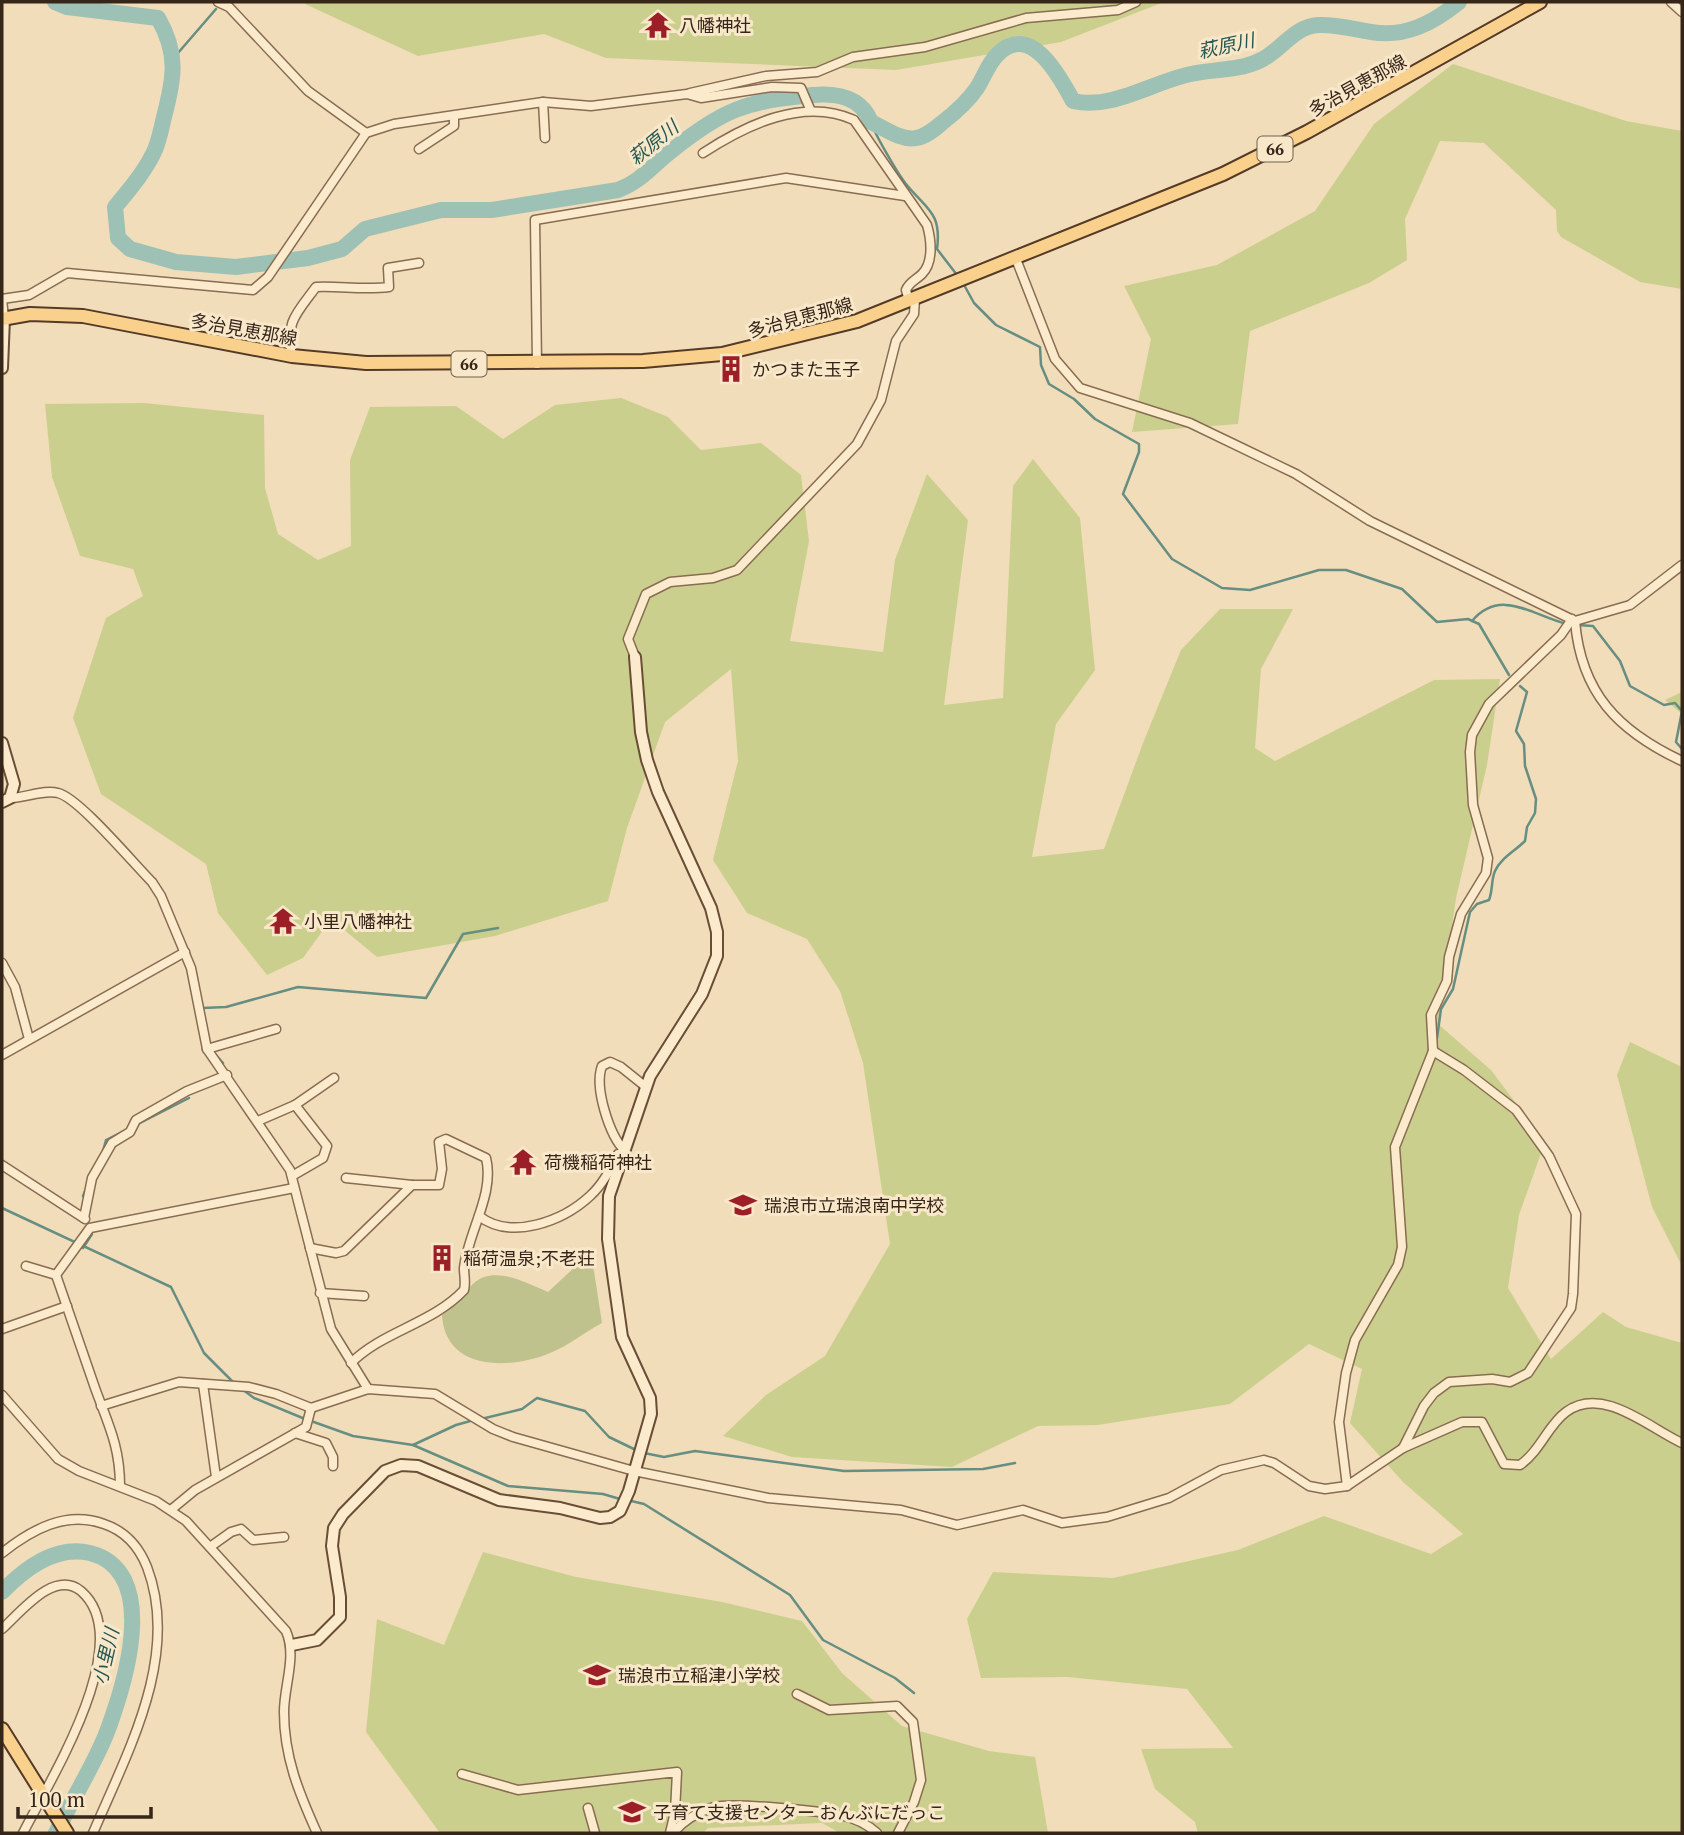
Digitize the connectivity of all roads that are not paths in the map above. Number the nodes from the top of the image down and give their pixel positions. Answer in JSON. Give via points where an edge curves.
{"nodes":[{"id":1,"x":218,"y":2,"type":"edge"},
{"id":2,"x":1136,"y":2,"type":"edge"},
{"id":3,"x":1541,"y":2,"type":"edge"},
{"id":4,"x":1671,"y":2,"type":"edge"},
{"id":5,"x":1682,"y":12,"type":"edge"},
{"id":6,"x":687,"y":94,"type":"junction"},
{"id":7,"x":543,"y":102,"type":"junction"},
{"id":8,"x":810,"y":109,"type":"junction"},
{"id":9,"x":454,"y":116,"type":"junction"},
{"id":10,"x":366,"y":133,"type":"junction"},
{"id":11,"x":545,"y":138,"type":"dead end"},
{"id":12,"x":419,"y":149,"type":"dead end"},
{"id":13,"x":703,"y":153,"type":"dead end"},
{"id":14,"x":905,"y":195,"type":"junction"},
{"id":15,"x":1016,"y":259,"type":"junction"},
{"id":16,"x":419,"y":263,"type":"dead end"},
{"id":17,"x":2,"y":298,"type":"edge"},
{"id":18,"x":912,"y":300,"type":"junction"},
{"id":19,"x":3,"y":318,"type":"edge"},
{"id":20,"x":292,"y":356,"type":"junction"},
{"id":21,"x":537,"y":364,"type":"junction"},
{"id":22,"x":2,"y":369,"type":"edge"},
{"id":23,"x":1682,"y":565,"type":"edge"},
{"id":24,"x":1574,"y":620,"type":"junction"},
{"id":25,"x":635,"y":657,"type":"joint"},
{"id":26,"x":2,"y":743,"type":"edge"},
{"id":27,"x":1682,"y":761,"type":"edge"},
{"id":28,"x":6,"y":800,"type":"edge"},
{"id":29,"x":185,"y":952,"type":"junction"},
{"id":30,"x":2,"y":963,"type":"edge"},
{"id":31,"x":276,"y":1029,"type":"dead end"},
{"id":32,"x":29,"y":1039,"type":"junction"},
{"id":33,"x":207,"y":1049,"type":"junction"},
{"id":34,"x":1433,"y":1051,"type":"junction"},
{"id":35,"x":2,"y":1055,"type":"edge"},
{"id":36,"x":227,"y":1075,"type":"junction"},
{"id":37,"x":334,"y":1078,"type":"dead end"},
{"id":38,"x":646,"y":1087,"type":"junction"},
{"id":39,"x":295,"y":1105,"type":"junction"},
{"id":40,"x":258,"y":1121,"type":"junction"},
{"id":41,"x":625,"y":1153,"type":"junction"},
{"id":42,"x":2,"y":1165,"type":"edge"},
{"id":43,"x":292,"y":1176,"type":"junction"},
{"id":44,"x":346,"y":1178,"type":"dead end"},
{"id":45,"x":412,"y":1185,"type":"junction"},
{"id":46,"x":294,"y":1188,"type":"junction"},
{"id":47,"x":479,"y":1216,"type":"junction"},
{"id":48,"x":84,"y":1218,"type":"junction"},
{"id":49,"x":90,"y":1228,"type":"junction"},
{"id":50,"x":310,"y":1248,"type":"junction"},
{"id":51,"x":26,"y":1266,"type":"dead end"},
{"id":52,"x":56,"y":1275,"type":"junction"},
{"id":53,"x":320,"y":1293,"type":"junction"},
{"id":54,"x":364,"y":1296,"type":"dead end"},
{"id":55,"x":67,"y":1306,"type":"junction"},
{"id":56,"x":2,"y":1329,"type":"edge"},
{"id":57,"x":351,"y":1363,"type":"junction"},
{"id":58,"x":203,"y":1384,"type":"junction"},
{"id":59,"x":368,"y":1389,"type":"junction"},
{"id":60,"x":2,"y":1395,"type":"edge"},
{"id":61,"x":102,"y":1406,"type":"junction"},
{"id":62,"x":311,"y":1408,"type":"junction"},
{"id":63,"x":295,"y":1433,"type":"junction"},
{"id":64,"x":1682,"y":1443,"type":"edge"},
{"id":65,"x":1403,"y":1448,"type":"junction"},
{"id":66,"x":333,"y":1466,"type":"dead end"},
{"id":67,"x":634,"y":1471,"type":"junction"},
{"id":68,"x":216,"y":1477,"type":"junction"},
{"id":69,"x":120,"y":1486,"type":"junction"},
{"id":70,"x":1347,"y":1486,"type":"junction"},
{"id":71,"x":172,"y":1509,"type":"junction"},
{"id":72,"x":285,"y":1537,"type":"dead end"},
{"id":73,"x":210,"y":1547,"type":"junction"},
{"id":74,"x":2,"y":1553,"type":"edge"},
{"id":75,"x":2,"y":1629,"type":"edge"},
{"id":76,"x":292,"y":1645,"type":"junction"},
{"id":77,"x":797,"y":1694,"type":"dead end"},
{"id":78,"x":2,"y":1729,"type":"edge"},
{"id":79,"x":462,"y":1774,"type":"dead end"},
{"id":80,"x":44,"y":1797,"type":"junction"},
{"id":81,"x":588,"y":1808,"type":"dead end"},
{"id":82,"x":23,"y":1833,"type":"edge"},
{"id":83,"x":67,"y":1833,"type":"edge"},
{"id":84,"x":93,"y":1833,"type":"edge"},
{"id":85,"x":317,"y":1833,"type":"edge"},
{"id":86,"x":595,"y":1833,"type":"edge"},
{"id":87,"x":672,"y":1833,"type":"edge"},
{"id":88,"x":877,"y":1833,"type":"edge"},
{"id":89,"x":898,"y":1833,"type":"edge"}],
"edges":[{"from":1,"to":10,"type":"street","via":[[229,7],[308,91]]},
{"from":2,"to":6,"type":"street","via":[[1118,10],[1026,18],[925,47],[853,57],[817,72],[766,76]]},
{"from":3,"to":15,"type":"main road","name":"多治見恵那線","number":"66","via":[[1253,160]]},
{"from":4,"to":5,"type":"street"},
{"from":6,"to":7,"type":"street","via":[[591,106]]},
{"from":6,"to":8,"type":"street","via":[[701,98],[772,87],[801,88]]},
{"from":7,"to":9,"type":"street"},
{"from":7,"to":11,"type":"street"},
{"from":8,"to":13,"type":"street","via":[[748,127]]},
{"from":8,"to":14,"type":"street","via":[[854,120]]},
{"from":9,"to":10,"type":"street","via":[[394,124]]},
{"from":9,"to":12,"type":"street","via":[[454,126]]},
{"from":10,"to":17,"type":"street","via":[[268,277],[253,290],[67,273],[29,295]]},
{"from":14,"to":18,"type":"street","via":[[927,225],[931,245],[926,269],[905,290]]},
{"from":14,"to":21,"type":"street","via":[[786,178],[535,220]]},
{"from":15,"to":18,"type":"main road","name":"多治見恵那線","number":"66"},
{"from":15,"to":24,"type":"street","via":[[1055,359],[1080,388],[1190,423],[1296,474],[1376,524]]},
{"from":16,"to":20,"type":"street","via":[[387,268],[389,286],[366,290],[316,287],[290,322]]},
{"from":17,"to":19,"type":"street"},
{"from":18,"to":21,"type":"main road","name":"多治見恵那線","number":"66","via":[[809,335],[722,354]]},
{"from":18,"to":25,"type":"street","via":[[914,314],[896,341],[881,400],[858,444],[746,564],[729,574],[670,582],[646,594],[628,639]]},
{"from":19,"to":20,"type":"main road","name":"多治見恵那線","number":"66","via":[[83,316]]},
{"from":19,"to":22,"type":"street"},
{"from":20,"to":21,"type":"main road","name":"多治見恵那線","number":"66","via":[[404,365]]},
{"from":23,"to":24,"type":"street","via":[[1630,605]]},
{"from":24,"to":27,"type":"street","via":[[1582,662],[1595,694],[1608,710]]},
{"from":24,"to":34,"type":"street","via":[[1489,704],[1472,736],[1473,806],[1488,858],[1486,873],[1461,914],[1447,981],[1431,1015]]},
{"from":25,"to":38,"type":"street","via":[[647,760],[711,908],[716,932],[713,971]]},
{"from":26,"to":28,"type":"street","via":[[14,784]]},
{"from":28,"to":29,"type":"street","via":[[51,792],[74,800],[152,882]]},
{"from":29,"to":32,"type":"street"},
{"from":29,"to":33,"type":"street"},
{"from":30,"to":32,"type":"street","via":[[16,987]]},
{"from":31,"to":33,"type":"street"},
{"from":32,"to":35,"type":"street"},
{"from":33,"to":36,"type":"street"},
{"from":34,"to":65,"type":"street","via":[[1516,1110],[1549,1156],[1577,1214],[1573,1294],[1571,1308],[1528,1373],[1510,1382],[1449,1382],[1424,1406]]},
{"from":34,"to":70,"type":"street","via":[[1395,1147],[1402,1247],[1398,1265],[1355,1340],[1346,1373],[1339,1422]]},
{"from":36,"to":40,"type":"street"},
{"from":36,"to":48,"type":"street","via":[[136,1120],[130,1132],[112,1143],[92,1178]]},
{"from":37,"to":39,"type":"street"},
{"from":38,"to":41,"type":"street"},
{"from":38,"to":41,"type":"street","via":[[610,1062],[598,1076],[604,1106]]},
{"from":39,"to":40,"type":"street"},
{"from":39,"to":43,"type":"street","via":[[327,1146],[323,1158]]},
{"from":40,"to":43,"type":"street"},
{"from":41,"to":47,"type":"street","via":[[618,1154],[590,1197],[549,1221],[524,1227],[497,1226]]},
{"from":41,"to":67,"type":"street","via":[[609,1196],[607,1227],[622,1337],[650,1398],[651,1414]]},
{"from":42,"to":48,"type":"street"},
{"from":43,"to":46,"type":"street"},
{"from":44,"to":45,"type":"street"},
{"from":45,"to":47,"type":"street","via":[[439,1185],[439,1142],[446,1139],[486,1158],[489,1168]]},
{"from":45,"to":50,"type":"street","via":[[344,1251]]},
{"from":46,"to":49,"type":"street"},
{"from":46,"to":50,"type":"street"},
{"from":47,"to":57,"type":"street","via":[[464,1270],[464,1290],[438,1312],[362,1352]]},
{"from":48,"to":49,"type":"street"},
{"from":49,"to":52,"type":"street"},
{"from":50,"to":53,"type":"street"},
{"from":51,"to":52,"type":"street"},
{"from":52,"to":55,"type":"street"},
{"from":53,"to":54,"type":"street"},
{"from":53,"to":57,"type":"street","via":[[331,1329]]},
{"from":55,"to":56,"type":"street"},
{"from":55,"to":61,"type":"street"},
{"from":57,"to":59,"type":"street"},
{"from":58,"to":61,"type":"street","via":[[179,1382]]},
{"from":58,"to":62,"type":"street","via":[[250,1387]]},
{"from":58,"to":68,"type":"street"},
{"from":59,"to":62,"type":"street"},
{"from":59,"to":67,"type":"street","via":[[435,1394],[513,1437]]},
{"from":60,"to":69,"type":"street","via":[[58,1460]]},
{"from":61,"to":69,"type":"street","via":[[120,1460]]},
{"from":62,"to":63,"type":"street","via":[[306,1427]]},
{"from":63,"to":66,"type":"street","via":[[326,1443]]},
{"from":63,"to":68,"type":"street"},
{"from":64,"to":65,"type":"street","via":[[1607,1404],[1583,1404],[1566,1412],[1540,1448],[1520,1465],[1504,1464],[1482,1422],[1462,1422]]},
{"from":65,"to":70,"type":"street"},
{"from":67,"to":70,"type":"street","via":[[768,1498],[901,1510],[957,1525],[1023,1510],[1062,1523],[1107,1517],[1169,1498],[1221,1470],[1264,1460],[1309,1486]]},
{"from":67,"to":76,"type":"street","via":[[620,1511],[600,1518],[499,1500],[418,1466],[401,1465],[385,1471],[334,1528],[340,1617],[317,1640]]},
{"from":68,"to":71,"type":"street"},
{"from":69,"to":71,"type":"street"},
{"from":71,"to":73,"type":"street"},
{"from":72,"to":73,"type":"street","via":[[253,1540],[241,1529]]},
{"from":73,"to":76,"type":"street","via":[[286,1631]]},
{"from":74,"to":84,"type":"street","via":[[57,1520],[92,1519],[121,1530],[143,1556],[154,1586],[160,1626],[153,1666],[125,1762]]},
{"from":75,"to":80,"type":"street","via":[[42,1593],[61,1584],[73,1585],[88,1598],[96,1615],[98,1648],[80,1727]]},
{"from":76,"to":85,"type":"street","via":[[284,1712],[289,1766]]},
{"from":77,"to":89,"type":"street","via":[[829,1710],[897,1706],[912,1722],[921,1780]]},
{"from":78,"to":80,"type":"main road"},
{"from":79,"to":87,"type":"street","via":[[518,1790],[677,1772]]},
{"from":80,"to":82,"type":"street"},
{"from":80,"to":83,"type":"main road"},
{"from":81,"to":86,"type":"street"},
{"from":87,"to":88,"type":"street","via":[[682,1822],[714,1807],[737,1806],[844,1816]]}]}
